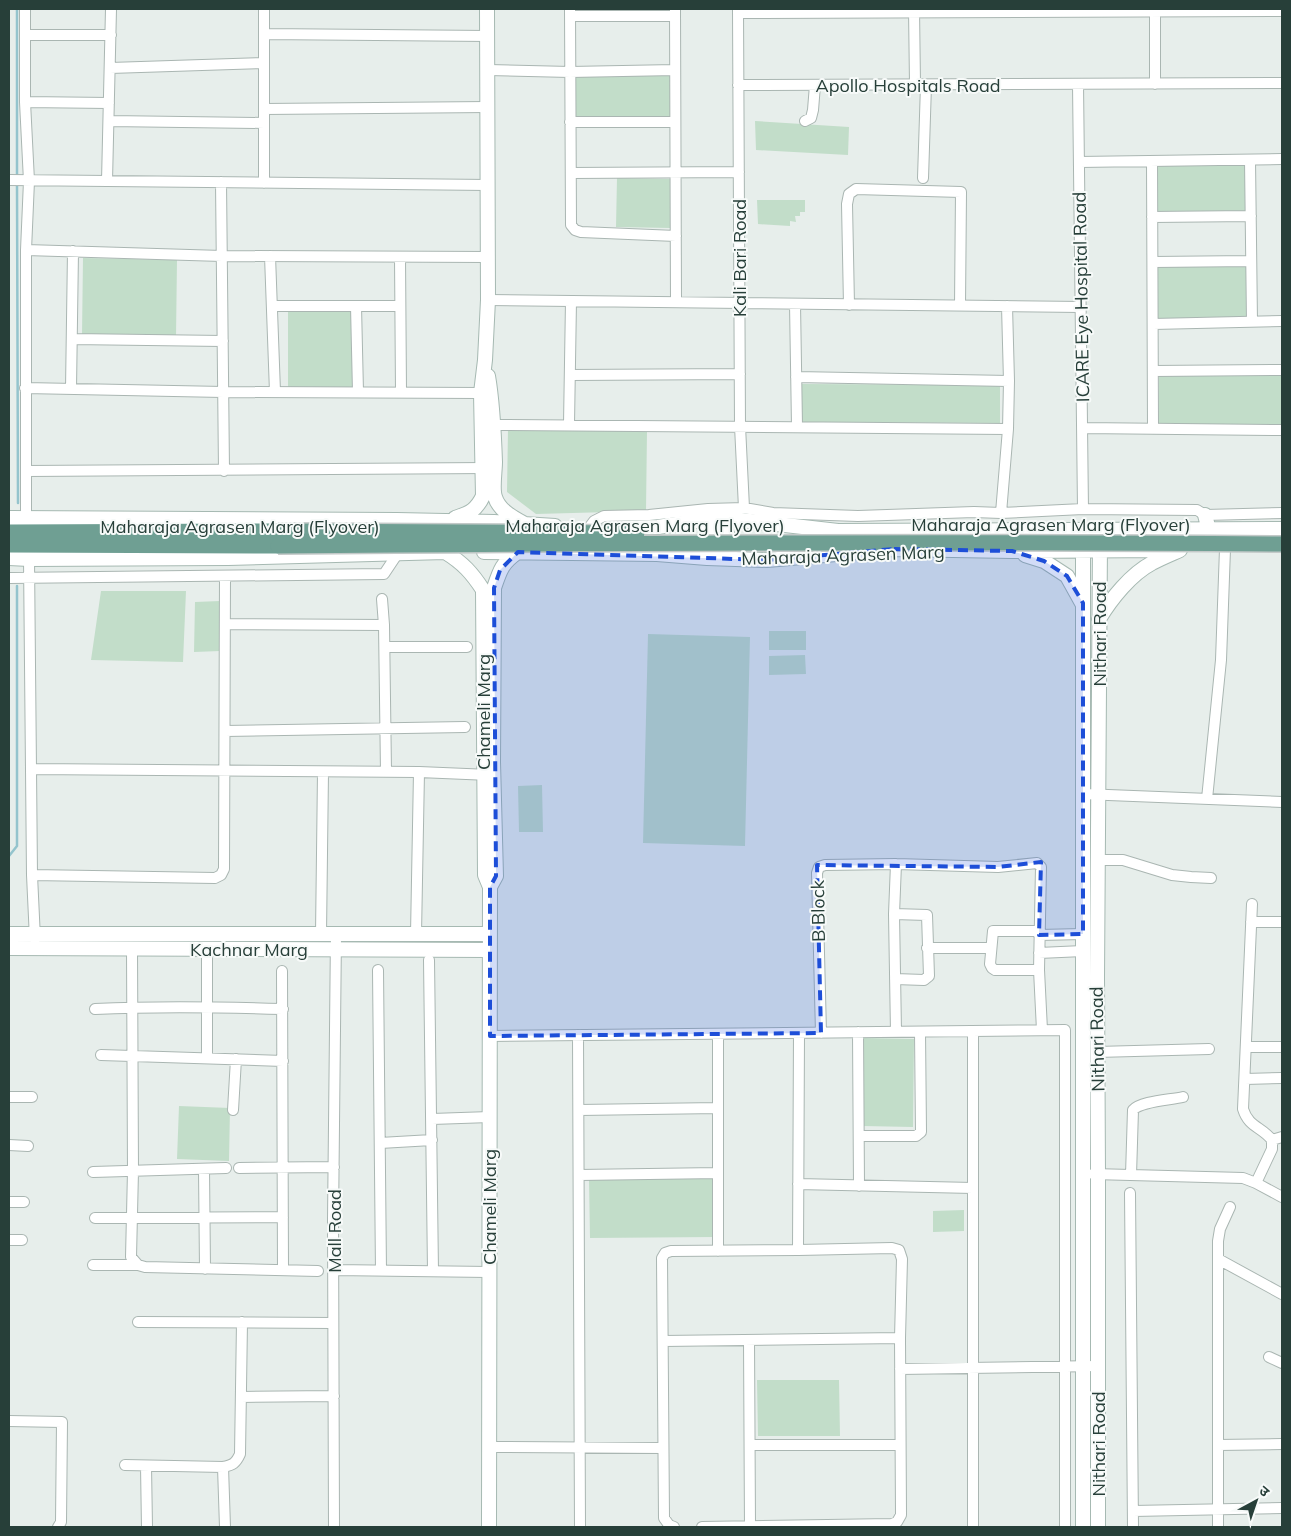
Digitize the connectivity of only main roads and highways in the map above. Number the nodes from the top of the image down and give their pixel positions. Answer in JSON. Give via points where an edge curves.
{"nodes":[{"id":1,"x":9,"y":532,"type":"edge"},
{"id":2,"x":1282,"y":534,"type":"edge"},
{"id":3,"x":1282,"y":544,"type":"edge"},
{"id":4,"x":9,"y":545,"type":"edge"}],
"edges":[{"from":1,"to":2,"type":"main road","name":"Maharaja Agrasen Marg (Flyover)","bridge":true},
{"from":3,"to":4,"type":"main road","name":"Maharaja Agrasen Marg (Flyover)","bridge":true}]}
